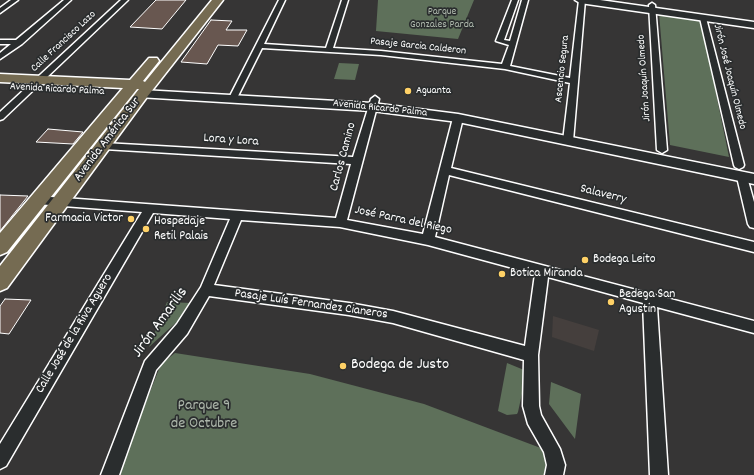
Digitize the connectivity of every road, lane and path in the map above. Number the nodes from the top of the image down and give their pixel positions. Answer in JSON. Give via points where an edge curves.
{"nodes":[{"id":1,"x":15,"y":0,"type":"edge"},
{"id":2,"x":68,"y":0,"type":"edge"},
{"id":3,"x":124,"y":0,"type":"edge"},
{"id":4,"x":204,"y":0,"type":"edge"},
{"id":5,"x":218,"y":0,"type":"edge"},
{"id":6,"x":282,"y":0,"type":"edge"},
{"id":7,"x":345,"y":0,"type":"edge"},
{"id":8,"x":515,"y":0,"type":"edge"},
{"id":9,"x":525,"y":0,"type":"edge"},
{"id":10,"x":581,"y":0,"type":"edge"},
{"id":11,"x":617,"y":0,"type":"edge"},
{"id":12,"x":652,"y":8,"type":"junction"},
{"id":13,"x":0,"y":11,"type":"edge"},
{"id":14,"x":703,"y":18,"type":"junction"},
{"id":15,"x":754,"y":19,"type":"edge"},
{"id":16,"x":754,"y":25,"type":"edge"},
{"id":17,"x":180,"y":29,"type":"dead end"},
{"id":18,"x":0,"y":42,"type":"edge"},
{"id":19,"x":19,"y":42,"type":"junction"},
{"id":20,"x":513,"y":44,"type":"junction"},
{"id":21,"x":259,"y":46,"type":"junction"},
{"id":22,"x":329,"y":50,"type":"junction"},
{"id":23,"x":160,"y":52,"type":"dead end"},
{"id":24,"x":0,"y":57,"type":"edge"},
{"id":25,"x":505,"y":67,"type":"junction"},
{"id":26,"x":0,"y":78,"type":"edge"},
{"id":27,"x":574,"y":81,"type":"junction"},
{"id":28,"x":34,"y":85,"type":"junction"},
{"id":29,"x":0,"y":87,"type":"edge"},
{"id":30,"x":138,"y":89,"type":"junction"},
{"id":31,"x":235,"y":94,"type":"junction"},
{"id":32,"x":374,"y":103,"type":"junction"},
{"id":33,"x":0,"y":117,"type":"edge"},
{"id":34,"x":458,"y":118,"type":"junction"},
{"id":35,"x":569,"y":136,"type":"junction"},
{"id":36,"x":104,"y":146,"type":"junction"},
{"id":37,"x":662,"y":150,"type":"junction"},
{"id":38,"x":357,"y":161,"type":"junction"},
{"id":39,"x":754,"y":167,"type":"edge"},
{"id":40,"x":445,"y":170,"type":"junction"},
{"id":41,"x":745,"y":174,"type":"edge"},
{"id":42,"x":37,"y":200,"type":"junction"},
{"id":43,"x":61,"y":202,"type":"junction"},
{"id":44,"x":150,"y":208,"type":"junction"},
{"id":45,"x":237,"y":215,"type":"junction"},
{"id":46,"x":340,"y":223,"type":"junction"},
{"id":47,"x":754,"y":224,"type":"edge"},
{"id":48,"x":428,"y":240,"type":"junction"},
{"id":49,"x":0,"y":247,"type":"edge"},
{"id":50,"x":754,"y":247,"type":"edge"},
{"id":51,"x":542,"y":271,"type":"junction"},
{"id":52,"x":0,"y":282,"type":"edge"},
{"id":53,"x":206,"y":290,"type":"junction"},
{"id":54,"x":650,"y":299,"type":"junction"},
{"id":55,"x":754,"y":327,"type":"edge"},
{"id":56,"x":531,"y":355,"type":"junction"},
{"id":57,"x":0,"y":460,"type":"edge"},
{"id":58,"x":110,"y":475,"type":"edge"},
{"id":59,"x":554,"y":475,"type":"edge"},
{"id":60,"x":659,"y":475,"type":"edge"}],
"edges":[{"from":1,"to":13,"type":"street"},
{"from":2,"to":19,"type":"street"},
{"from":3,"to":28,"type":"street","name":"Calle Francisco Lazo"},
{"from":4,"to":17,"type":"main road"},
{"from":5,"to":30,"type":"main road","name":"Avenida América Sur"},
{"from":6,"to":21,"type":"street"},
{"from":7,"to":22,"type":"street"},
{"from":8,"to":20,"type":"street","via":[[500,41]]},
{"from":9,"to":20,"type":"street"},
{"from":10,"to":12,"type":"main road"},
{"from":10,"to":27,"type":"street","name":"Ascencio Segura"},
{"from":11,"to":12,"type":"main road"},
{"from":12,"to":14,"type":"main road"},
{"from":12,"to":15,"type":"main road"},
{"from":12,"to":37,"type":"street","name":"Jirón Joaquín Olmedo"},
{"from":14,"to":16,"type":"main road"},
{"from":14,"to":41,"type":"street","name":"Jirón José Joaquín Olmedo"},
{"from":18,"to":19,"type":"street"},
{"from":19,"to":24,"type":"street"},
{"from":20,"to":25,"type":"street"},
{"from":21,"to":22,"type":"street","name":"Pasaje Garcia Calderon"},
{"from":21,"to":31,"type":"street"},
{"from":22,"to":25,"type":"street","name":"Pasaje Garcia Calderon","via":[[381,53]]},
{"from":23,"to":30,"type":"main road","name":"Avenida América Sur"},
{"from":25,"to":27,"type":"street","name":"Pasaje Garcia Calderon"},
{"from":26,"to":28,"type":"main road","name":"Avenida Ricardo Palma"},
{"from":27,"to":35,"type":"street","name":"Ascencio Segura"},
{"from":28,"to":29,"type":"main road","name":"Avenida Ricardo Palma"},
{"from":28,"to":30,"type":"main road","name":"Avenida Ricardo Palma"},
{"from":28,"to":33,"type":"street","name":"Calle Francisco Lazo"},
{"from":30,"to":31,"type":"main road","name":"Avenida Ricardo Palma"},
{"from":30,"to":36,"type":"main road","name":"Avenida América Sur"},
{"from":30,"to":42,"type":"main road","name":"Avenida América Sur"},
{"from":31,"to":32,"type":"main road","name":"Avenida Ricardo Palma"},
{"from":32,"to":34,"type":"main road","name":"Avenida Ricardo Palma"},
{"from":32,"to":35,"type":"main road","name":"Avenida Ricardo Palma","via":[[460,110]]},
{"from":32,"to":38,"type":"street","name":"Carlos Camino"},
{"from":34,"to":35,"type":"main road","name":"Avenida Ricardo Palma"},
{"from":34,"to":40,"type":"street"},
{"from":35,"to":37,"type":"main road","name":"Avenida Ricardo Palma"},
{"from":35,"to":41,"type":"main road","name":"Avenida Ricardo Palma"},
{"from":36,"to":38,"type":"street","name":"Lora y Lora"},
{"from":36,"to":43,"type":"main road","name":"Avenida América Sur"},
{"from":37,"to":41,"type":"main road","name":"Avenida Ricardo Palma"},
{"from":38,"to":46,"type":"street","name":"Carlos Camino"},
{"from":39,"to":41,"type":"main road","name":"Avenida Ricardo Palma"},
{"from":40,"to":48,"type":"street"},
{"from":40,"to":50,"type":"street","name":"Salaverry"},
{"from":41,"to":47,"type":"street","name":"Jirón José Joaquín Olmedo"},
{"from":42,"to":43,"type":"street","name":"José Parra del Riego"},
{"from":42,"to":49,"type":"main road","name":"Avenida América Sur"},
{"from":43,"to":44,"type":"street","name":"José Parra del Riego"},
{"from":43,"to":52,"type":"main road","name":"Avenida América Sur"},
{"from":44,"to":45,"type":"street","name":"José Parra del Riego"},
{"from":44,"to":57,"type":"street","name":"Calle José de la Riva Aguero"},
{"from":45,"to":46,"type":"street","name":"José Parra del Riego"},
{"from":45,"to":53,"type":"street","name":"Jirón Amarilis"},
{"from":46,"to":48,"type":"street","name":"José Parra del Riego"},
{"from":48,"to":51,"type":"street","name":"José Parra del Riego"},
{"from":51,"to":54,"type":"street","name":"José Parra del Riego"},
{"from":51,"to":56,"type":"street"},
{"from":53,"to":56,"type":"street","name":"Pasaje Luís Fernandez Cianeros","via":[[349,308],[393,317]]},
{"from":53,"to":58,"type":"street","name":"Jirón Amarilis","via":[[182,330],[150,366]]},
{"from":54,"to":55,"type":"street","name":"José Parra del Riego"},
{"from":54,"to":60,"type":"street"},
{"from":56,"to":59,"type":"street","via":[[530,406],[552,449],[556,465]]}]}
